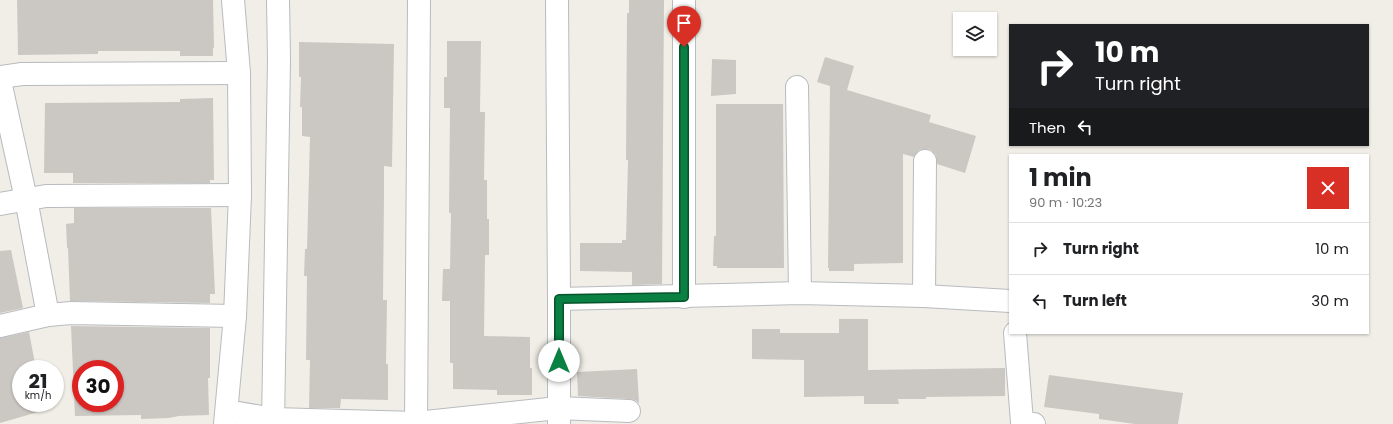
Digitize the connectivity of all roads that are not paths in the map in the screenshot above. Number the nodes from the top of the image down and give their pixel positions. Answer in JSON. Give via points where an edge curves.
{"nodes":[{"id":1,"x":233,"y":0,"type":"edge"},
{"id":2,"x":278,"y":0,"type":"edge"},
{"id":3,"x":419,"y":0,"type":"edge"},
{"id":4,"x":557,"y":0,"type":"edge"},
{"id":5,"x":684,"y":0,"type":"edge"},
{"id":6,"x":239,"y":73,"type":"junction"},
{"id":7,"x":0,"y":77,"type":"edge"},
{"id":8,"x":0,"y":81,"type":"edge"},
{"id":9,"x":797,"y":87,"type":"dead end"},
{"id":10,"x":925,"y":162,"type":"dead end"},
{"id":11,"x":240,"y":195,"type":"junction"},
{"id":12,"x":26,"y":199,"type":"junction"},
{"id":13,"x":0,"y":204,"type":"edge"},
{"id":14,"x":800,"y":293,"type":"junction"},
{"id":15,"x":924,"y":296,"type":"junction"},
{"id":16,"x":684,"y":297,"type":"junction"},
{"id":17,"x":559,"y":299,"type":"junction"},
{"id":18,"x":1009,"y":301,"type":"edge"},
{"id":19,"x":48,"y":316,"type":"junction"},
{"id":20,"x":235,"y":316,"type":"junction"},
{"id":21,"x":0,"y":326,"type":"edge"},
{"id":22,"x":1015,"y":334,"type":"edge"},
{"id":23,"x":629,"y":411,"type":"dead end"},
{"id":24,"x":559,"y":416,"type":"edge"},
{"id":25,"x":226,"y":418,"type":"edge"},
{"id":26,"x":273,"y":422,"type":"edge"},
{"id":27,"x":416,"y":424,"type":"edge"},
{"id":28,"x":1034,"y":424,"type":"edge"}],
"edges":[{"from":1,"to":6,"type":"street"},
{"from":2,"to":26,"type":"street"},
{"from":3,"to":27,"type":"street"},
{"from":4,"to":17,"type":"street"},
{"from":5,"to":16,"type":"street"},
{"from":6,"to":7,"type":"street","via":[[22,74]]},
{"from":6,"to":11,"type":"street"},
{"from":8,"to":12,"type":"street"},
{"from":9,"to":14,"type":"street"},
{"from":10,"to":15,"type":"street"},
{"from":11,"to":12,"type":"street","via":[[46,196]]},
{"from":11,"to":20,"type":"street"},
{"from":12,"to":13,"type":"street"},
{"from":12,"to":19,"type":"street"},
{"from":14,"to":15,"type":"street"},
{"from":14,"to":16,"type":"street"},
{"from":15,"to":18,"type":"street"},
{"from":16,"to":17,"type":"street"},
{"from":17,"to":24,"type":"street"},
{"from":19,"to":20,"type":"street","via":[[71,313]]},
{"from":19,"to":21,"type":"street"},
{"from":20,"to":25,"type":"street"},
{"from":22,"to":28,"type":"street","via":[[1022,422]]},
{"from":23,"to":24,"type":"street"},
{"from":24,"to":27,"type":"street"},
{"from":25,"to":26,"type":"street"},
{"from":26,"to":27,"type":"street"}]}
